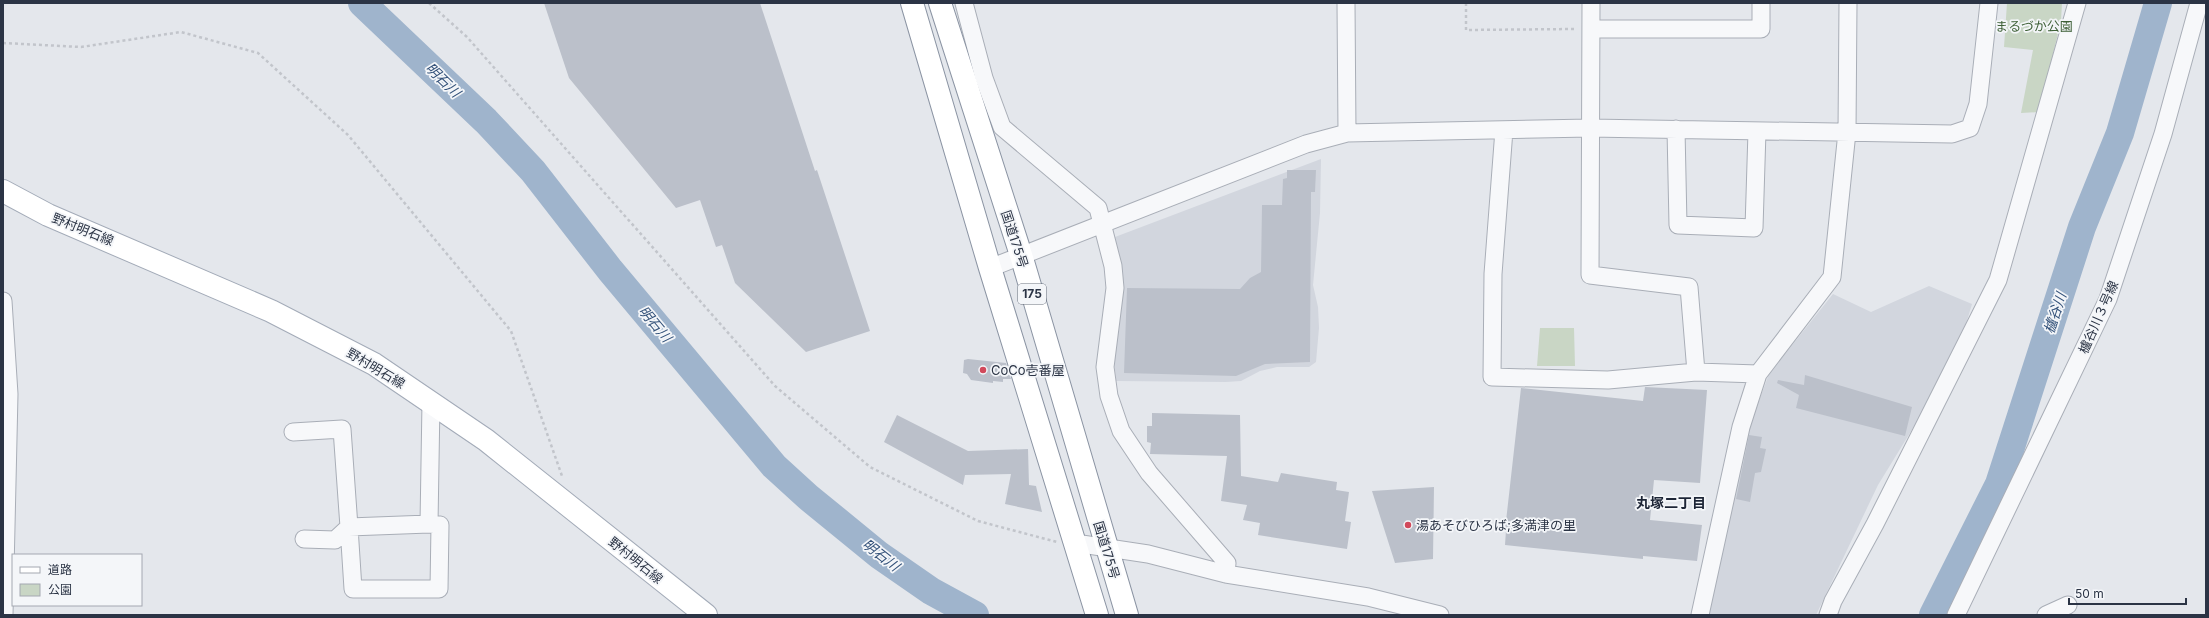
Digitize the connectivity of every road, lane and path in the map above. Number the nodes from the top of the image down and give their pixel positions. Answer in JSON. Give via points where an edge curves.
{"nodes":[{"id":1,"x":429,"y":3,"type":"edge"},
{"id":2,"x":912,"y":3,"type":"edge"},
{"id":3,"x":940,"y":3,"type":"edge"},
{"id":4,"x":964,"y":3,"type":"edge"},
{"id":5,"x":1346,"y":3,"type":"edge"},
{"id":6,"x":1466,"y":3,"type":"edge"},
{"id":7,"x":1591,"y":3,"type":"edge"},
{"id":8,"x":1761,"y":3,"type":"edge"},
{"id":9,"x":1848,"y":3,"type":"edge"},
{"id":10,"x":1989,"y":3,"type":"edge"},
{"id":11,"x":2077,"y":3,"type":"edge"},
{"id":12,"x":2199,"y":3,"type":"edge"},
{"id":13,"x":1591,"y":29,"type":"junction"},
{"id":14,"x":3,"y":43,"type":"edge"},
{"id":15,"x":974,"y":80,"type":"junction"},
{"id":16,"x":1590,"y":128,"type":"junction"},
{"id":17,"x":1676,"y":129,"type":"junction"},
{"id":18,"x":1504,"y":130,"type":"junction"},
{"id":19,"x":1757,"y":131,"type":"junction"},
{"id":20,"x":1847,"y":132,"type":"junction"},
{"id":21,"x":1347,"y":133,"type":"junction"},
{"id":22,"x":3,"y":191,"type":"edge"},
{"id":23,"x":1102,"y":224,"type":"junction"},
{"id":24,"x":1021,"y":255,"type":"junction"},
{"id":25,"x":990,"y":268,"type":"junction"},
{"id":26,"x":3,"y":301,"type":"edge"},
{"id":27,"x":1696,"y":372,"type":"junction"},
{"id":28,"x":1758,"y":374,"type":"junction"},
{"id":29,"x":431,"y":402,"type":"junction"},
{"id":30,"x":293,"y":432,"type":"dead end"},
{"id":31,"x":564,"y":480,"type":"dead end"},
{"id":32,"x":429,"y":524,"type":"junction"},
{"id":33,"x":349,"y":527,"type":"junction"},
{"id":34,"x":304,"y":539,"type":"dead end"},
{"id":35,"x":1075,"y":543,"type":"junction"},
{"id":36,"x":1107,"y":549,"type":"junction"},
{"id":37,"x":1226,"y":574,"type":"junction"},
{"id":38,"x":2068,"y":605,"type":"dead end"},
{"id":39,"x":4,"y":615,"type":"edge"},
{"id":40,"x":706,"y":615,"type":"edge"},
{"id":41,"x":1097,"y":615,"type":"edge"},
{"id":42,"x":1127,"y":615,"type":"edge"},
{"id":43,"x":1440,"y":615,"type":"edge"},
{"id":44,"x":1700,"y":615,"type":"edge"},
{"id":45,"x":1828,"y":615,"type":"edge"},
{"id":46,"x":1956,"y":615,"type":"edge"},
{"id":47,"x":2046,"y":615,"type":"edge"}],
"edges":[{"from":1,"to":35,"type":"path","via":[[467,37],[775,386],[864,462],[978,521],[1053,542]]},
{"from":2,"to":25,"type":"main road","number":"175"},
{"from":3,"to":15,"type":"main road","name":"国道175号","number":"175"},
{"from":4,"to":15,"type":"street"},
{"from":5,"to":21,"type":"street"},
{"from":6,"to":13,"type":"path","via":[[1466,30]]},
{"from":7,"to":13,"type":"street"},
{"from":8,"to":13,"type":"street","via":[[1761,29]]},
{"from":9,"to":20,"type":"street"},
{"from":10,"to":20,"type":"street","via":[[1978,104],[1970,128],[1952,134]]},
{"from":11,"to":45,"type":"street","via":[[1998,280]]},
{"from":12,"to":46,"type":"street","name":"櫨谷川３号線","via":[[2163,134],[2108,299]]},
{"from":13,"to":16,"type":"street"},
{"from":14,"to":31,"type":"path","via":[[81,47],[180,32],[258,53],[348,135],[511,331]]},
{"from":15,"to":23,"type":"street","via":[[1002,127],[1098,208]]},
{"from":15,"to":24,"type":"main road","name":"国道175号","number":"175"},
{"from":16,"to":17,"type":"street"},
{"from":16,"to":18,"type":"street"},
{"from":16,"to":27,"type":"street","via":[[1590,275],[1689,287]]},
{"from":17,"to":19,"type":"street"},
{"from":17,"to":19,"type":"street","via":[[1678,225],[1754,228]]},
{"from":18,"to":21,"type":"street"},
{"from":18,"to":27,"type":"street","via":[[1494,274],[1492,377],[1608,380]]},
{"from":19,"to":20,"type":"street"},
{"from":20,"to":28,"type":"street","via":[[1832,277]]},
{"from":21,"to":23,"type":"street","via":[[1306,144]]},
{"from":22,"to":29,"type":"main road","name":"野村明石線","via":[[48,215],[272,311],[374,364]]},
{"from":23,"to":24,"type":"street"},
{"from":23,"to":37,"type":"street","via":[[1114,266],[1115,288],[1105,367],[1109,396],[1121,431],[1149,473],[1228,563]]},
{"from":24,"to":25,"type":"street"},
{"from":24,"to":36,"type":"main road","name":"国道175号","number":"175"},
{"from":25,"to":35,"type":"main road","number":"175"},
{"from":26,"to":39,"type":"street","via":[[9,394]]},
{"from":27,"to":28,"type":"street"},
{"from":28,"to":44,"type":"street","via":[[1741,427]]},
{"from":29,"to":32,"type":"street"},
{"from":29,"to":40,"type":"main road","name":"野村明石線","via":[[486,440]]},
{"from":30,"to":33,"type":"street","via":[[342,429]]},
{"from":32,"to":33,"type":"street"},
{"from":32,"to":33,"type":"street","via":[[440,525],[439,589],[353,589]]},
{"from":33,"to":34,"type":"street","via":[[335,540]]},
{"from":35,"to":36,"type":"street"},
{"from":35,"to":41,"type":"main road","number":"175"},
{"from":36,"to":37,"type":"street","via":[[1148,554]]},
{"from":36,"to":42,"type":"main road","name":"国道175号","number":"175"},
{"from":37,"to":43,"type":"street","via":[[1368,597]]},
{"from":38,"to":47,"type":"street"}]}
